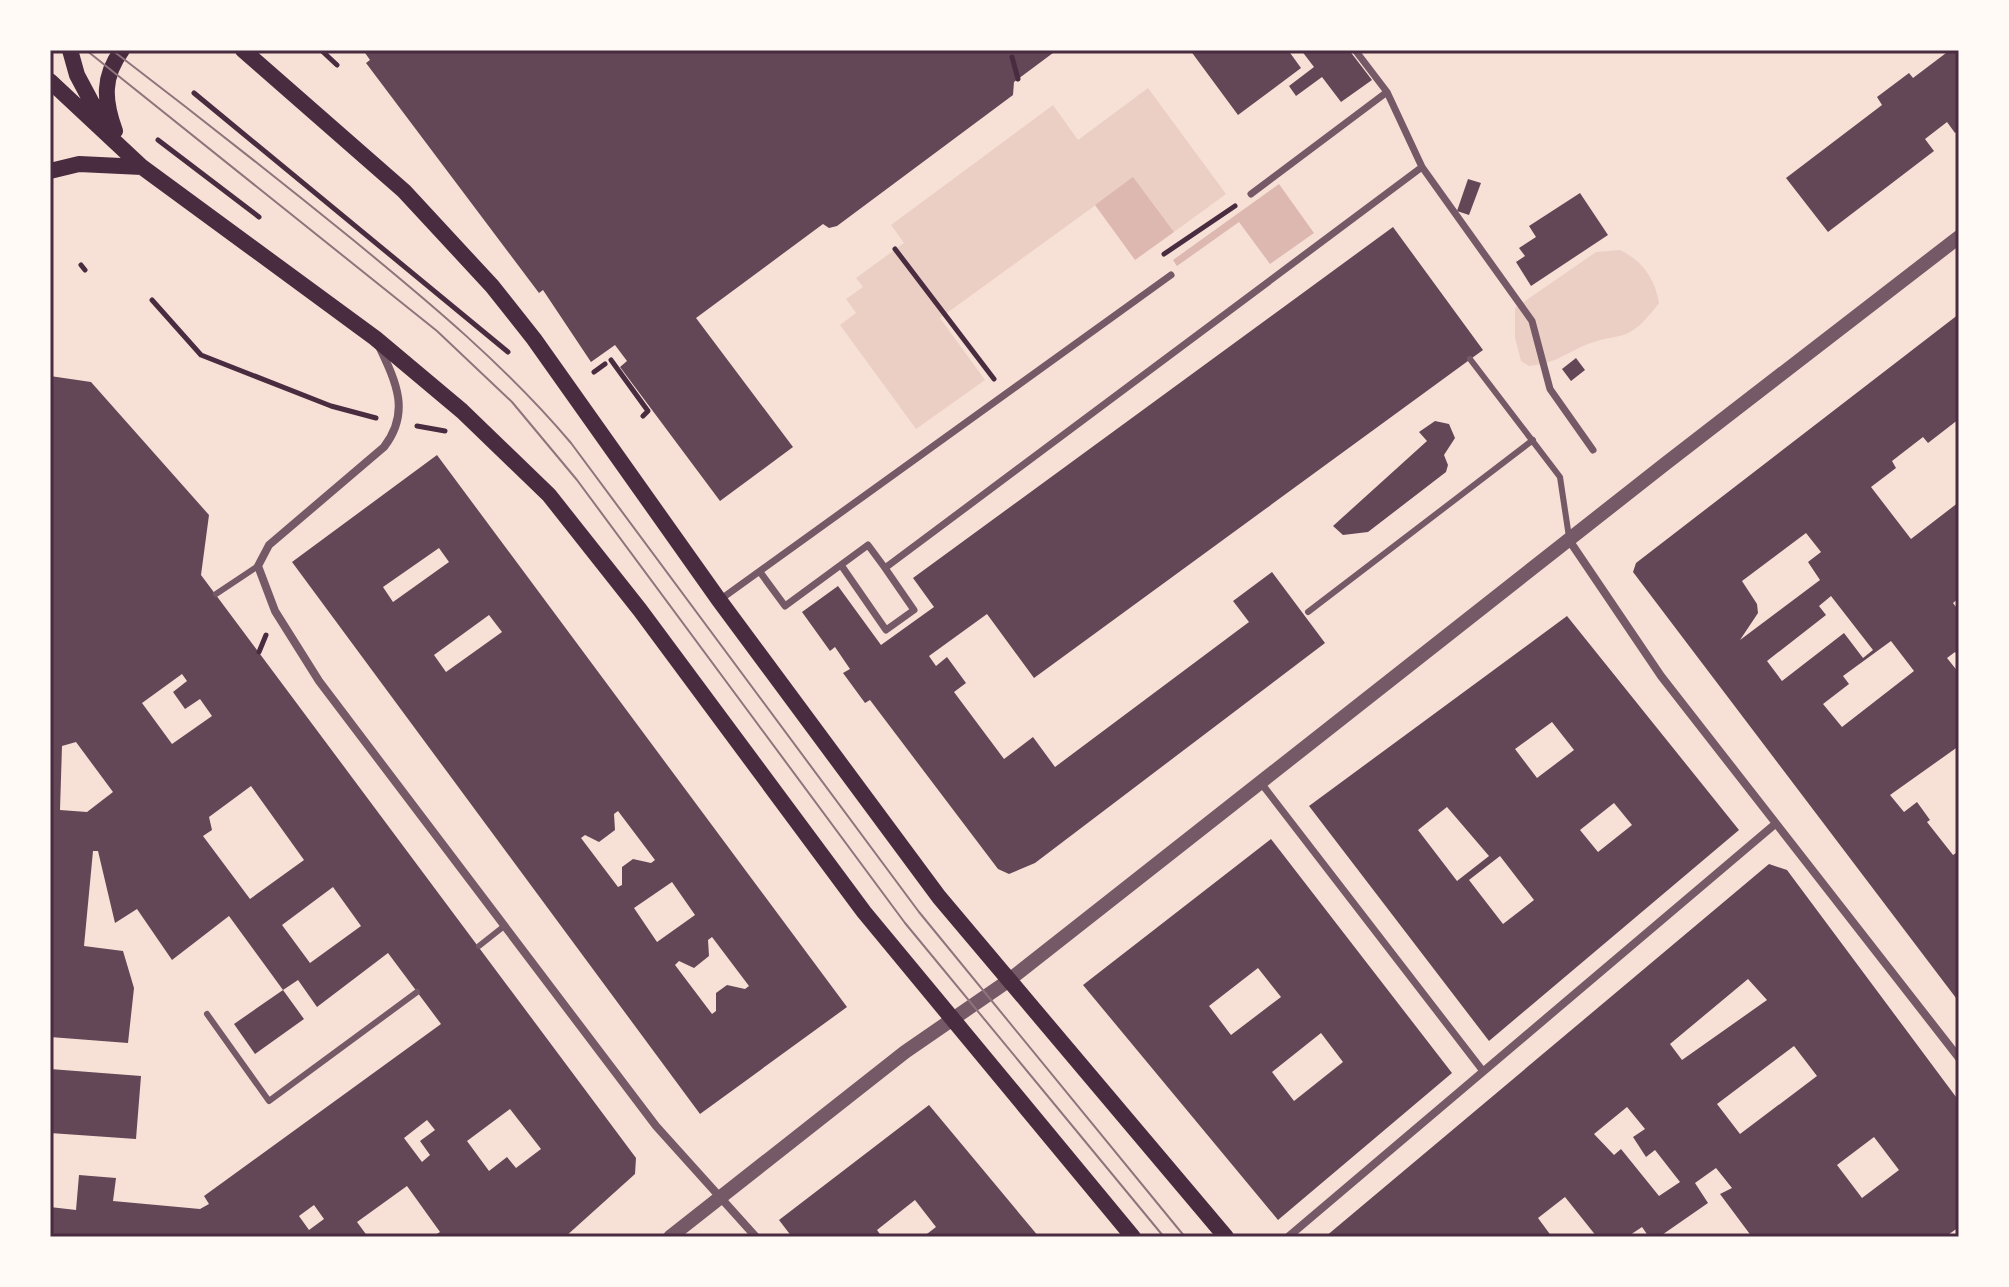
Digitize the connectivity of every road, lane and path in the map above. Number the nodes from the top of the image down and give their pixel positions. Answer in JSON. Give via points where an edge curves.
{"nodes":[{"id":1,"x":84,"y":50,"type":"edge"},
{"id":2,"x":122,"y":50,"type":"edge"},
{"id":3,"x":243,"y":50,"type":"edge"},
{"id":4,"x":321,"y":50,"type":"edge"},
{"id":5,"x":1355,"y":50,"type":"edge"},
{"id":6,"x":72,"y":57,"type":"edge"},
{"id":7,"x":1012,"y":57,"type":"dead end"},
{"id":8,"x":337,"y":65,"type":"dead end"},
{"id":9,"x":1018,"y":79,"type":"dead end"},
{"id":10,"x":52,"y":89,"type":"edge"},
{"id":11,"x":1387,"y":92,"type":"junction"},
{"id":12,"x":194,"y":93,"type":"dead end"},
{"id":13,"x":158,"y":140,"type":"dead end"},
{"id":14,"x":121,"y":147,"type":"junction"},
{"id":15,"x":142,"y":167,"type":"junction"},
{"id":16,"x":1422,"y":167,"type":"junction"},
{"id":17,"x":50,"y":171,"type":"edge"},
{"id":18,"x":200,"y":173,"type":"dead end"},
{"id":19,"x":1251,"y":194,"type":"joint"},
{"id":20,"x":1959,"y":237,"type":"edge"},
{"id":21,"x":895,"y":249,"type":"dead end"},
{"id":22,"x":1171,"y":275,"type":"joint"},
{"id":23,"x":152,"y":300,"type":"dead end"},
{"id":24,"x":375,"y":338,"type":"junction"},
{"id":25,"x":512,"y":355,"type":"dead end"},
{"id":26,"x":1470,"y":359,"type":"dead end"},
{"id":27,"x":594,"y":372,"type":"dead end"},
{"id":28,"x":1005,"y":394,"type":"junction"},
{"id":29,"x":643,"y":416,"type":"dead end"},
{"id":30,"x":383,"y":419,"type":"dead end"},
{"id":31,"x":1533,"y":440,"type":"junction"},
{"id":32,"x":1593,"y":450,"type":"dead end"},
{"id":33,"x":1569,"y":540,"type":"junction"},
{"id":34,"x":841,"y":565,"type":"junction"},
{"id":35,"x":258,"y":566,"type":"junction"},
{"id":36,"x":885,"y":568,"type":"junction"},
{"id":37,"x":760,"y":572,"type":"junction"},
{"id":38,"x":216,"y":594,"type":"dead end"},
{"id":39,"x":719,"y":600,"type":"junction"},
{"id":40,"x":1308,"y":612,"type":"dead end"},
{"id":41,"x":1261,"y":783,"type":"junction"},
{"id":42,"x":1774,"y":825,"type":"junction"},
{"id":43,"x":503,"y":927,"type":"junction"},
{"id":44,"x":479,"y":946,"type":"dead end"},
{"id":45,"x":1008,"y":981,"type":"junction"},
{"id":46,"x":417,"y":992,"type":"dead end"},
{"id":47,"x":207,"y":1014,"type":"dead end"},
{"id":48,"x":953,"y":1021,"type":"junction"},
{"id":49,"x":1959,"y":1058,"type":"edge"},
{"id":50,"x":1483,"y":1071,"type":"junction"},
{"id":51,"x":724,"y":1198,"type":"junction"},
{"id":52,"x":670,"y":1237,"type":"edge"},
{"id":53,"x":756,"y":1237,"type":"edge"},
{"id":54,"x":1133,"y":1237,"type":"edge"},
{"id":55,"x":1226,"y":1237,"type":"edge"},
{"id":56,"x":1288,"y":1237,"type":"edge"}],
"edges":[{"from":1,"to":6,"type":"main road"},
{"from":2,"to":14,"type":"main road","via":[[106,80],[105,98]]},
{"from":3,"to":39,"type":"main road","via":[[370,159],[466,256],[534,339]]},
{"from":4,"to":8,"type":"path"},
{"from":5,"to":11,"type":"street"},
{"from":6,"to":10,"type":"main road"},
{"from":6,"to":14,"type":"main road","via":[[89,102]]},
{"from":7,"to":9,"type":"path"},
{"from":10,"to":14,"type":"main road"},
{"from":11,"to":16,"type":"street"},
{"from":11,"to":19,"type":"street"},
{"from":12,"to":25,"type":"path"},
{"from":13,"to":18,"type":"path"},
{"from":14,"to":15,"type":"main road"},
{"from":15,"to":17,"type":"main road","via":[[79,164]]},
{"from":15,"to":24,"type":"main road"},
{"from":16,"to":32,"type":"street","via":[[1532,321],[1550,389]]},
{"from":16,"to":36,"type":"street"},
{"from":19,"to":22,"type":"path","via":[[1157,258]]},
{"from":20,"to":33,"type":"street"},
{"from":21,"to":28,"type":"path"},
{"from":22,"to":28,"type":"street"},
{"from":23,"to":30,"type":"path","via":[[201,355],[331,406]]},
{"from":24,"to":35,"type":"street","via":[[398,387],[399,423],[394,434],[269,545]]},
{"from":24,"to":48,"type":"main road","via":[[473,422],[577,527],[864,912]]},
{"from":26,"to":31,"type":"lane"},
{"from":27,"to":29,"type":"path","via":[[608,362],[648,411]]},
{"from":28,"to":37,"type":"street"},
{"from":31,"to":33,"type":"lane","via":[[1560,477]]},
{"from":31,"to":40,"type":"lane"},
{"from":33,"to":41,"type":"street"},
{"from":33,"to":42,"type":"street","via":[[1661,676]]},
{"from":34,"to":36,"type":"street","via":[[868,545]]},
{"from":34,"to":36,"type":"street","via":[[886,630],[902,624],[914,610]]},
{"from":34,"to":37,"type":"street","via":[[785,606]]},
{"from":35,"to":38,"type":"lane"},
{"from":35,"to":43,"type":"street","via":[[275,611],[319,681]]},
{"from":37,"to":39,"type":"street"},
{"from":39,"to":45,"type":"main road","via":[[939,897]]},
{"from":41,"to":45,"type":"street"},
{"from":41,"to":50,"type":"street"},
{"from":42,"to":49,"type":"street"},
{"from":42,"to":50,"type":"street"},
{"from":43,"to":44,"type":"lane"},
{"from":43,"to":51,"type":"street","via":[[656,1126]]},
{"from":45,"to":48,"type":"street"},
{"from":45,"to":55,"type":"main road"},
{"from":46,"to":47,"type":"lane","via":[[269,1101]]},
{"from":48,"to":51,"type":"street","via":[[893,1062]]},
{"from":48,"to":54,"type":"main road"},
{"from":50,"to":56,"type":"street"},
{"from":51,"to":52,"type":"street"},
{"from":51,"to":53,"type":"street"}]}
